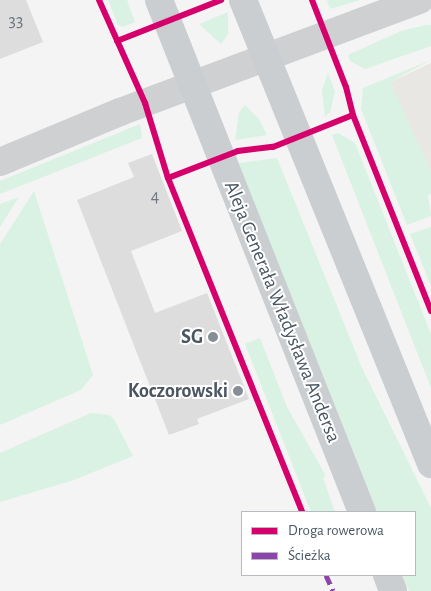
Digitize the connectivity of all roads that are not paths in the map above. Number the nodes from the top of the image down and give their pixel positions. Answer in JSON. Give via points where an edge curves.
{"nodes":[{"id":1,"x":158,"y":0,"type":"edge"},
{"id":2,"x":244,"y":0,"type":"edge"},
{"id":3,"x":420,"y":0,"type":"edge"},
{"id":4,"x":267,"y":59,"type":"junction"},
{"id":5,"x":192,"y":86,"type":"junction"},
{"id":6,"x":0,"y":162,"type":"edge"},
{"id":7,"x":431,"y":464,"type":"edge"},
{"id":8,"x":362,"y":511,"type":"edge"},
{"id":9,"x":387,"y":576,"type":"edge"},
{"id":10,"x":393,"y":591,"type":"edge"}],
"edges":[{"from":1,"to":5,"type":"main road","name":"Aleja Generała Władysława Andersa"},
{"from":2,"to":4,"type":"main road"},
{"from":3,"to":4,"type":"street"},
{"from":4,"to":5,"type":"street"},
{"from":4,"to":7,"type":"main road"},
{"from":5,"to":6,"type":"street"},
{"from":5,"to":8,"type":"main road","name":"Aleja Generała Władysława Andersa"},
{"from":9,"to":10,"type":"main road"}]}
